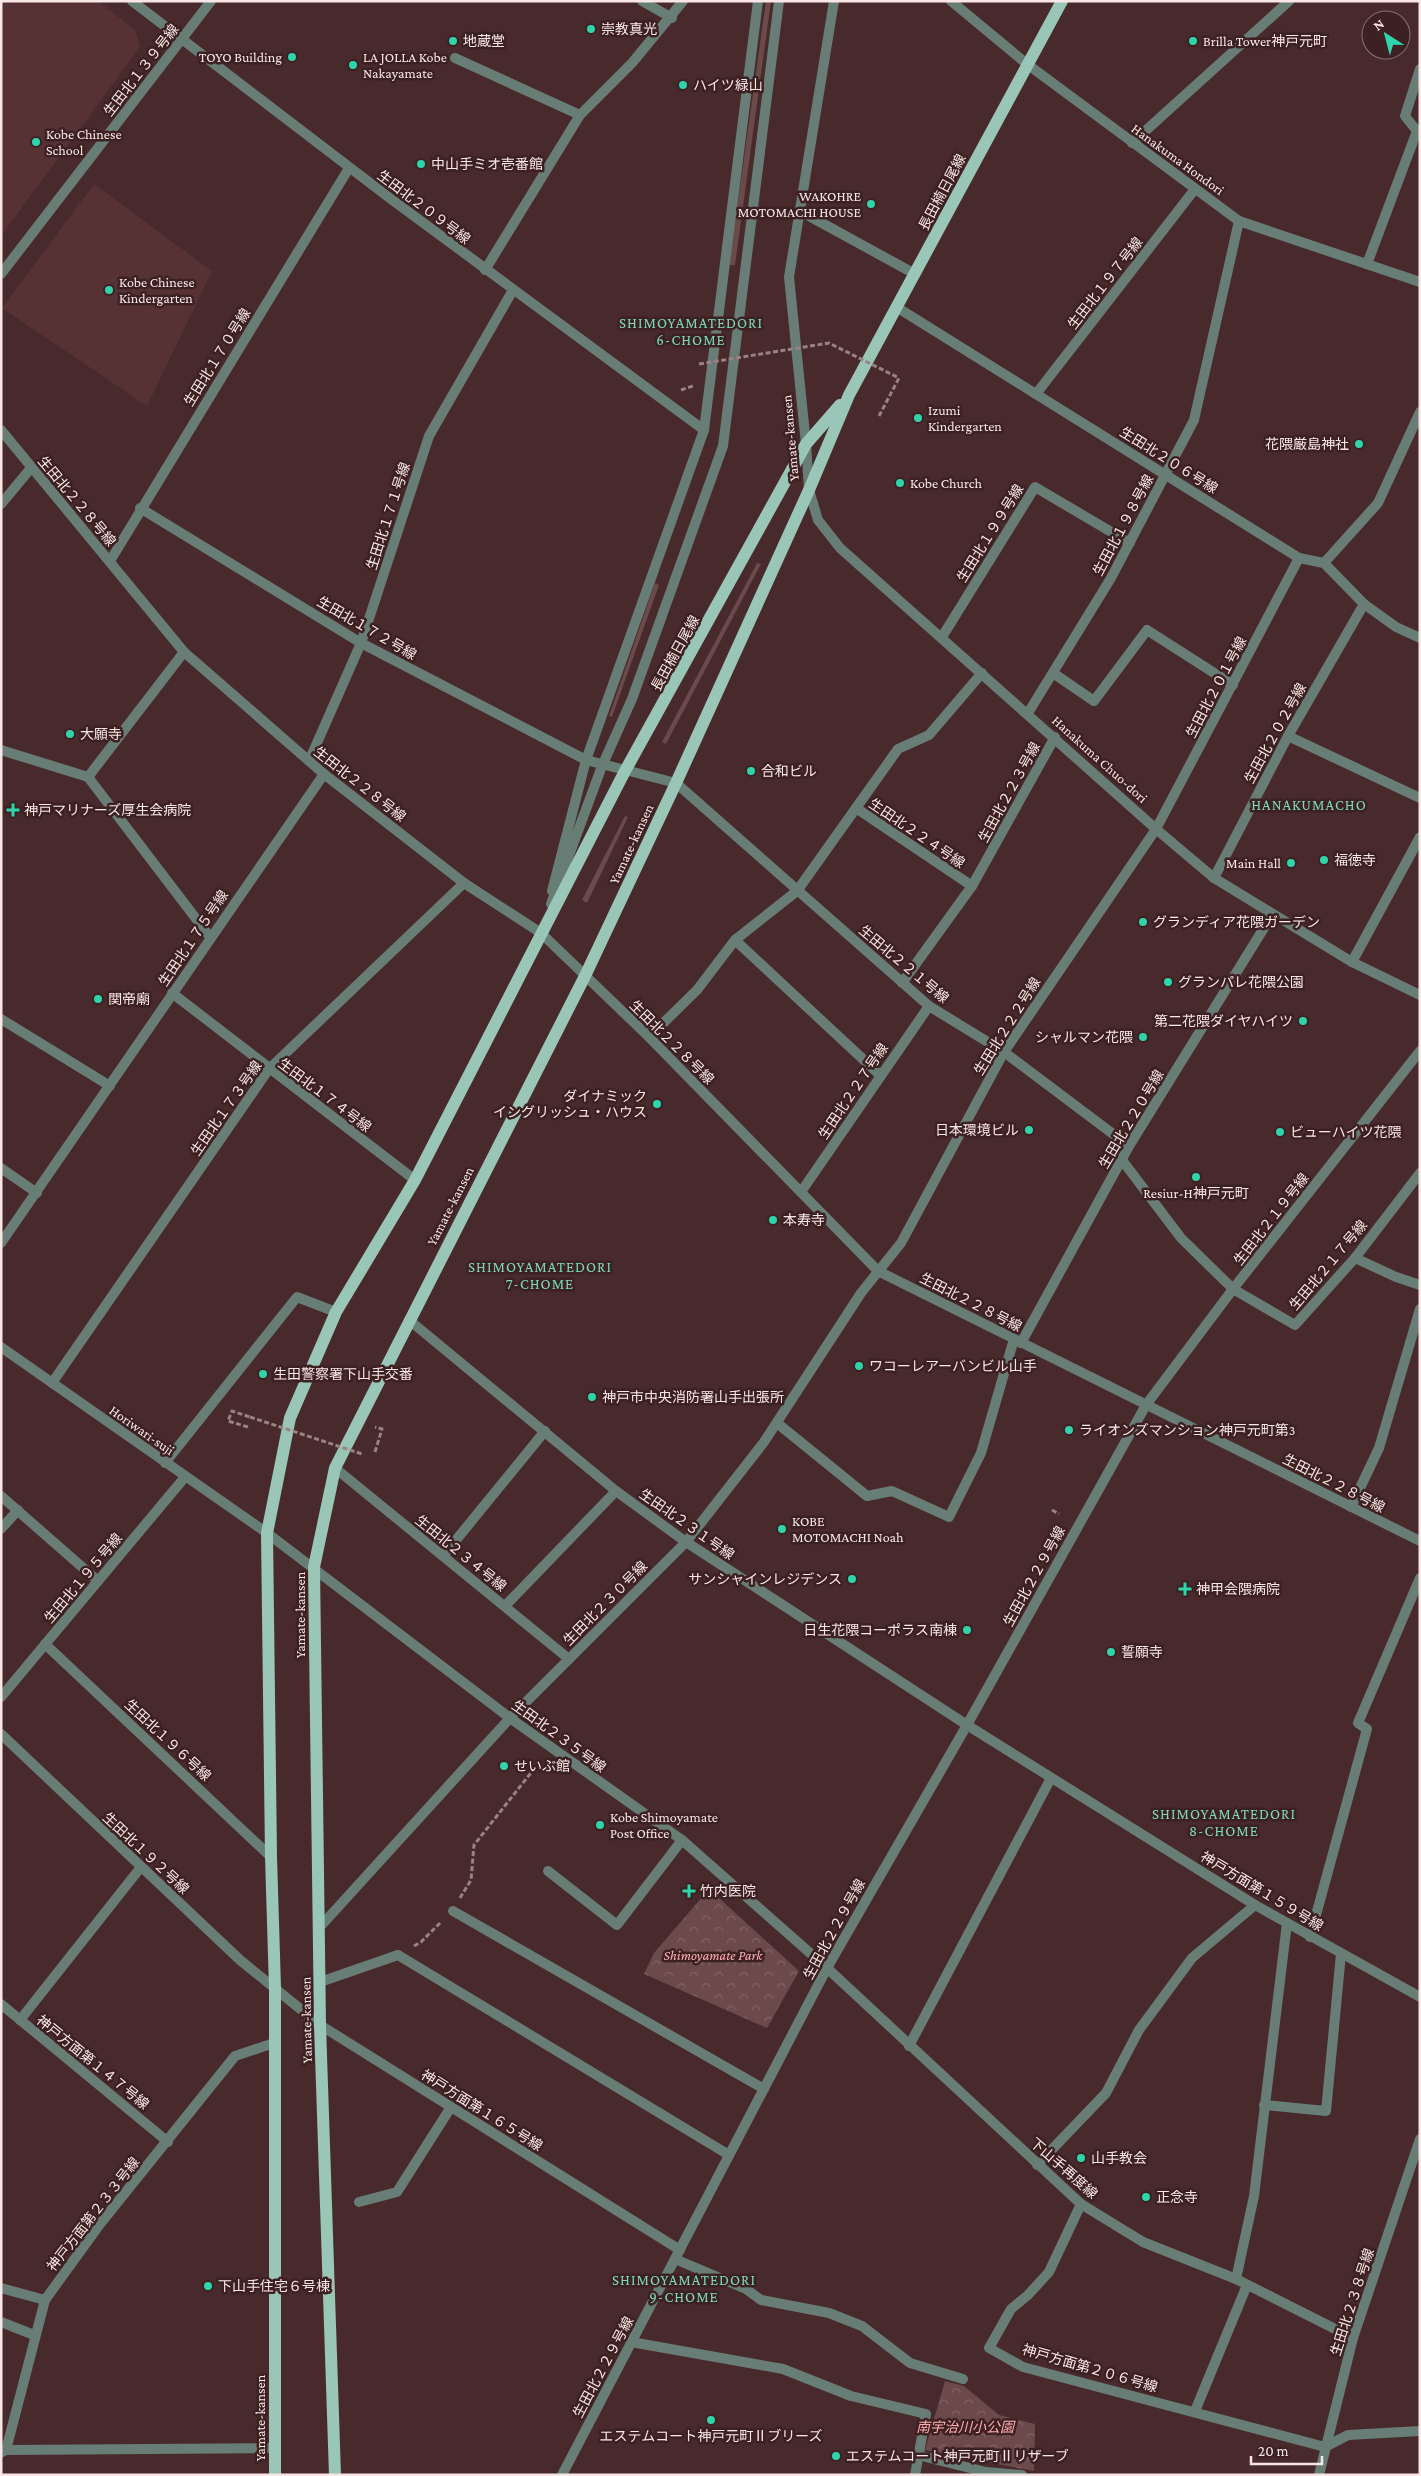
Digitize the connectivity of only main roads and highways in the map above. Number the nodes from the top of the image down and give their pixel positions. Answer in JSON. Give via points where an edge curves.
{"nodes":[{"id":1,"x":1062,"y":1,"type":"edge"},
{"id":2,"x":848,"y":395,"type":"junction"},
{"id":3,"x":809,"y":490,"type":"joint"},
{"id":4,"x":541,"y":933,"type":"joint"},
{"id":5,"x":275,"y":2475,"type":"edge"},
{"id":6,"x":335,"y":2475,"type":"edge"}],
"edges":[{"from":1,"to":2,"type":"main road","name":"長田楠日尾線"},
{"from":2,"to":3,"type":"main road","name":"長田楠日尾線"},
{"from":2,"to":4,"type":"main road","name":"長田楠日尾線","via":[[806,444],[625,771]]},
{"from":3,"to":6,"type":"main road","name":"Yamate-kansen","via":[[585,976],[335,1468],[314,1567],[320,2025]]},
{"from":4,"to":5,"type":"main road","name":"Yamate-kansen","via":[[415,1180],[336,1312],[290,1418],[267,1533],[275,1988]]}]}
